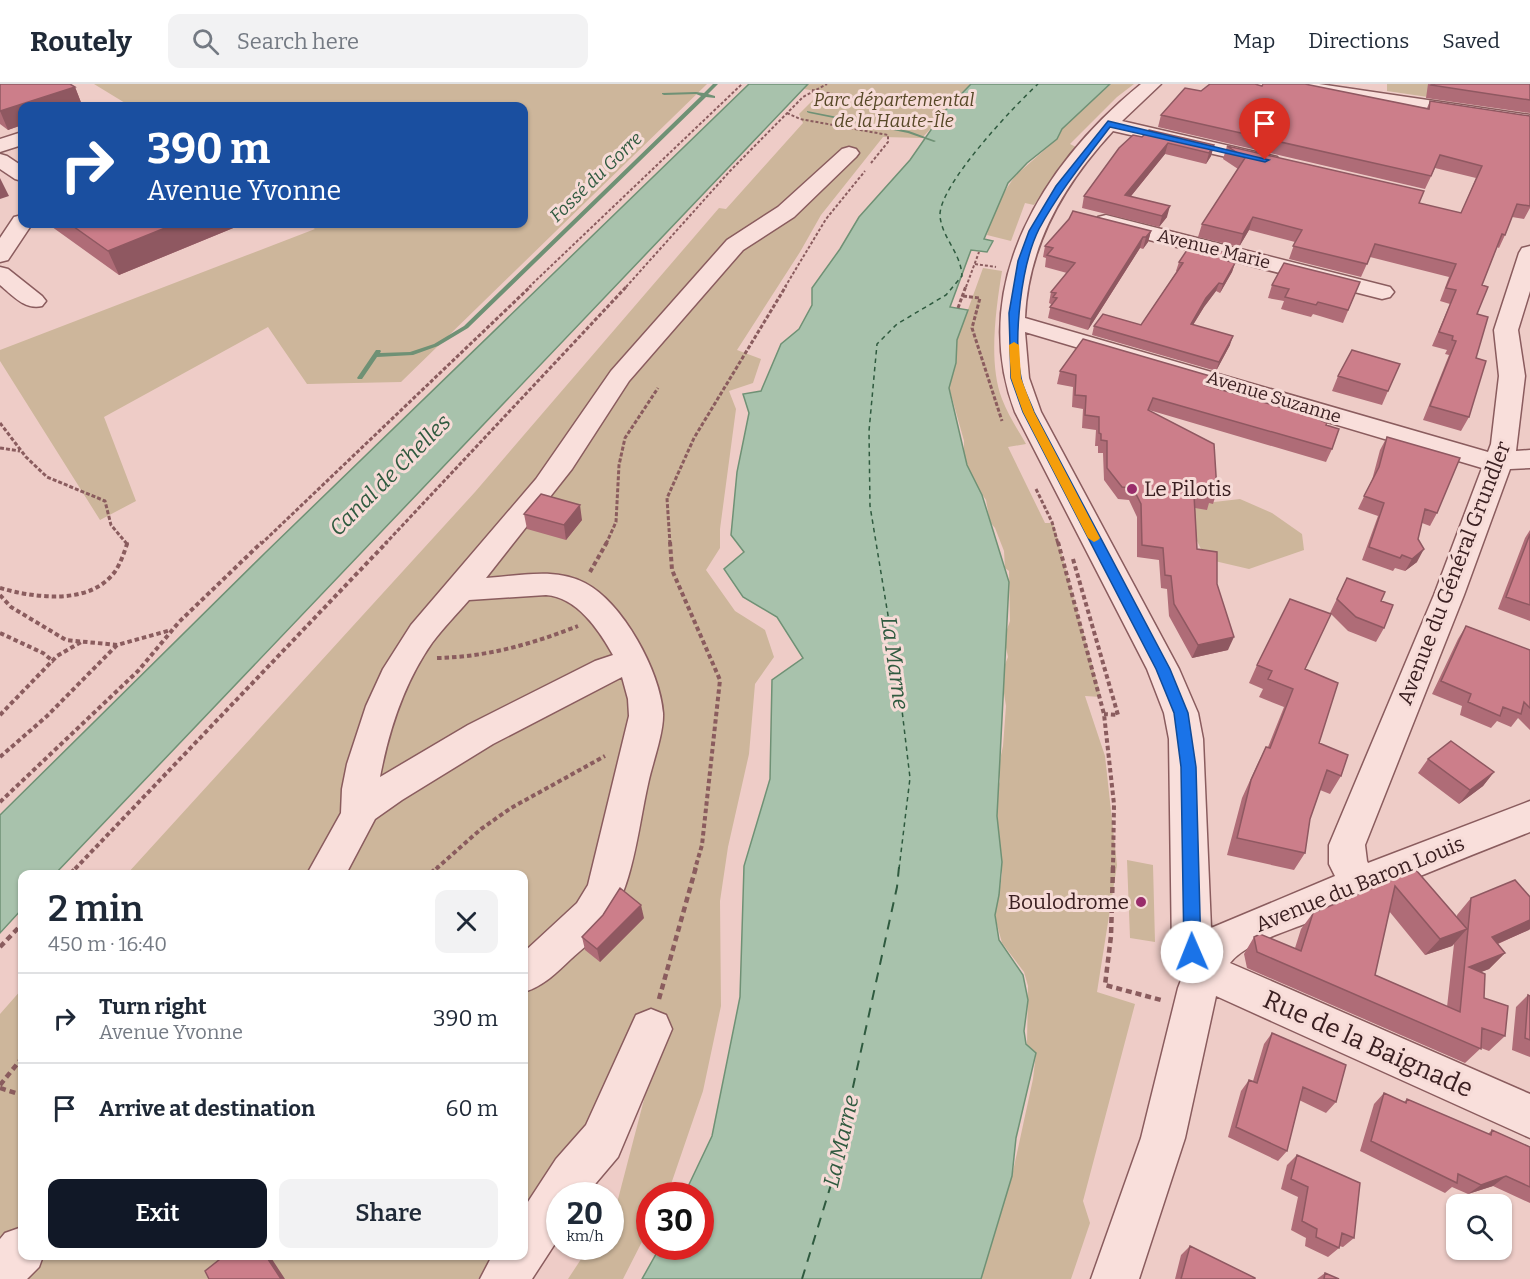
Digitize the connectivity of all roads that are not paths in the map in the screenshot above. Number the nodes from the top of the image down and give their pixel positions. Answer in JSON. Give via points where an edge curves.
{"nodes":[{"id":1,"x":1152,"y":84,"type":"edge"},
{"id":2,"x":1281,"y":84,"type":"edge"},
{"id":3,"x":1530,"y":121,"type":"edge"},
{"id":4,"x":1108,"y":124,"type":"junction"},
{"id":5,"x":18,"y":139,"type":"edge"},
{"id":6,"x":0,"y":146,"type":"edge"},
{"id":7,"x":849,"y":153,"type":"dead end"},
{"id":8,"x":0,"y":160,"type":"edge"},
{"id":9,"x":1294,"y":166,"type":"edge"},
{"id":10,"x":18,"y":172,"type":"edge"},
{"id":11,"x":1066,"y":212,"type":"junction"},
{"id":12,"x":13,"y":225,"type":"edge"},
{"id":13,"x":1530,"y":253,"type":"edge"},
{"id":14,"x":0,"y":255,"type":"edge"},
{"id":15,"x":0,"y":274,"type":"edge"},
{"id":16,"x":1382,"y":292,"type":"dead end"},
{"id":17,"x":34,"y":301,"type":"dead end"},
{"id":18,"x":1014,"y":323,"type":"junction"},
{"id":19,"x":1515,"y":460,"type":"edge"},
{"id":20,"x":461,"y":588,"type":"junction"},
{"id":21,"x":630,"y":662,"type":"junction"},
{"id":22,"x":360,"y":810,"type":"junction"},
{"id":23,"x":1530,"y":816,"type":"edge"},
{"id":24,"x":328,"y":870,"type":"edge"},
{"id":25,"x":1360,"y":884,"type":"junction"},
{"id":26,"x":1191,"y":901,"type":"junction"},
{"id":27,"x":1238,"y":933,"type":"junction"},
{"id":28,"x":528,"y":971,"type":"edge"},
{"id":29,"x":1206,"y":971,"type":"junction"},
{"id":30,"x":651,"y":1029,"type":"road end"},
{"id":31,"x":1530,"y":1116,"type":"edge"},
{"id":32,"x":528,"y":1244,"type":"edge"},
{"id":33,"x":18,"y":1254,"type":"edge"},
{"id":34,"x":516,"y":1260,"type":"edge"},
{"id":35,"x":0,"y":1273,"type":"edge"},
{"id":36,"x":504,"y":1279,"type":"edge"},
{"id":37,"x":1115,"y":1279,"type":"edge"}],
"edges":[{"from":1,"to":4,"type":"street"},
{"from":2,"to":3,"type":"street"},
{"from":4,"to":9,"type":"street"},
{"from":4,"to":11,"type":"street","via":[[1073,167]]},
{"from":5,"to":6,"type":"street"},
{"from":7,"to":20,"type":"street","via":[[786,212],[742,239],[717,263],[608,391],[561,466]]},
{"from":8,"to":10,"type":"street"},
{"from":11,"to":16,"type":"street","name":"Avenue Marie"},
{"from":11,"to":18,"type":"street","via":[[1025,253]]},
{"from":12,"to":14,"type":"street","via":[[12,240]]},
{"from":13,"to":19,"type":"street","name":"Avenue du Général Grundler","via":[[1506,330],[1512,376],[1507,430]]},
{"from":15,"to":17,"type":"street"},
{"from":18,"to":19,"type":"street","name":"Avenue Suzanne","via":[[1489,461]]},
{"from":18,"to":26,"type":"street","via":[[1016,378],[1028,412],[1163,669],[1181,713],[1189,767]]},
{"from":19,"to":25,"type":"street","name":"Avenue du Général Grundler","via":[[1445,606],[1347,845],[1348,864]]},
{"from":20,"to":21,"type":"street","via":[[556,585],[573,590],[604,616]]},
{"from":20,"to":22,"type":"street","via":[[422,633],[384,698],[360,788]]},
{"from":21,"to":22,"type":"street","via":[[607,670],[454,749]]},
{"from":21,"to":28,"type":"street","via":[[647,702],[646,716],[606,888],[591,915]]},
{"from":22,"to":24,"type":"street"},
{"from":23,"to":25,"type":"street","name":"Avenue du Baron Louis"},
{"from":25,"to":27,"type":"street","name":"Avenue du Baron Louis"},
{"from":26,"to":27,"type":"street","via":[[1206,921]]},
{"from":26,"to":29,"type":"street","via":[[1192,952]]},
{"from":27,"to":29,"type":"street","name":"Avenue du Baron Louis","via":[[1222,942]]},
{"from":29,"to":31,"type":"street","name":"Rue de la Baignade"},
{"from":29,"to":37,"type":"street","name":"Avenue du Baron Louis","via":[[1198,988],[1163,1138]]},
{"from":30,"to":32,"type":"street","via":[[602,1141],[572,1175]]},
{"from":33,"to":35,"type":"street"},
{"from":34,"to":36,"type":"street"}]}
